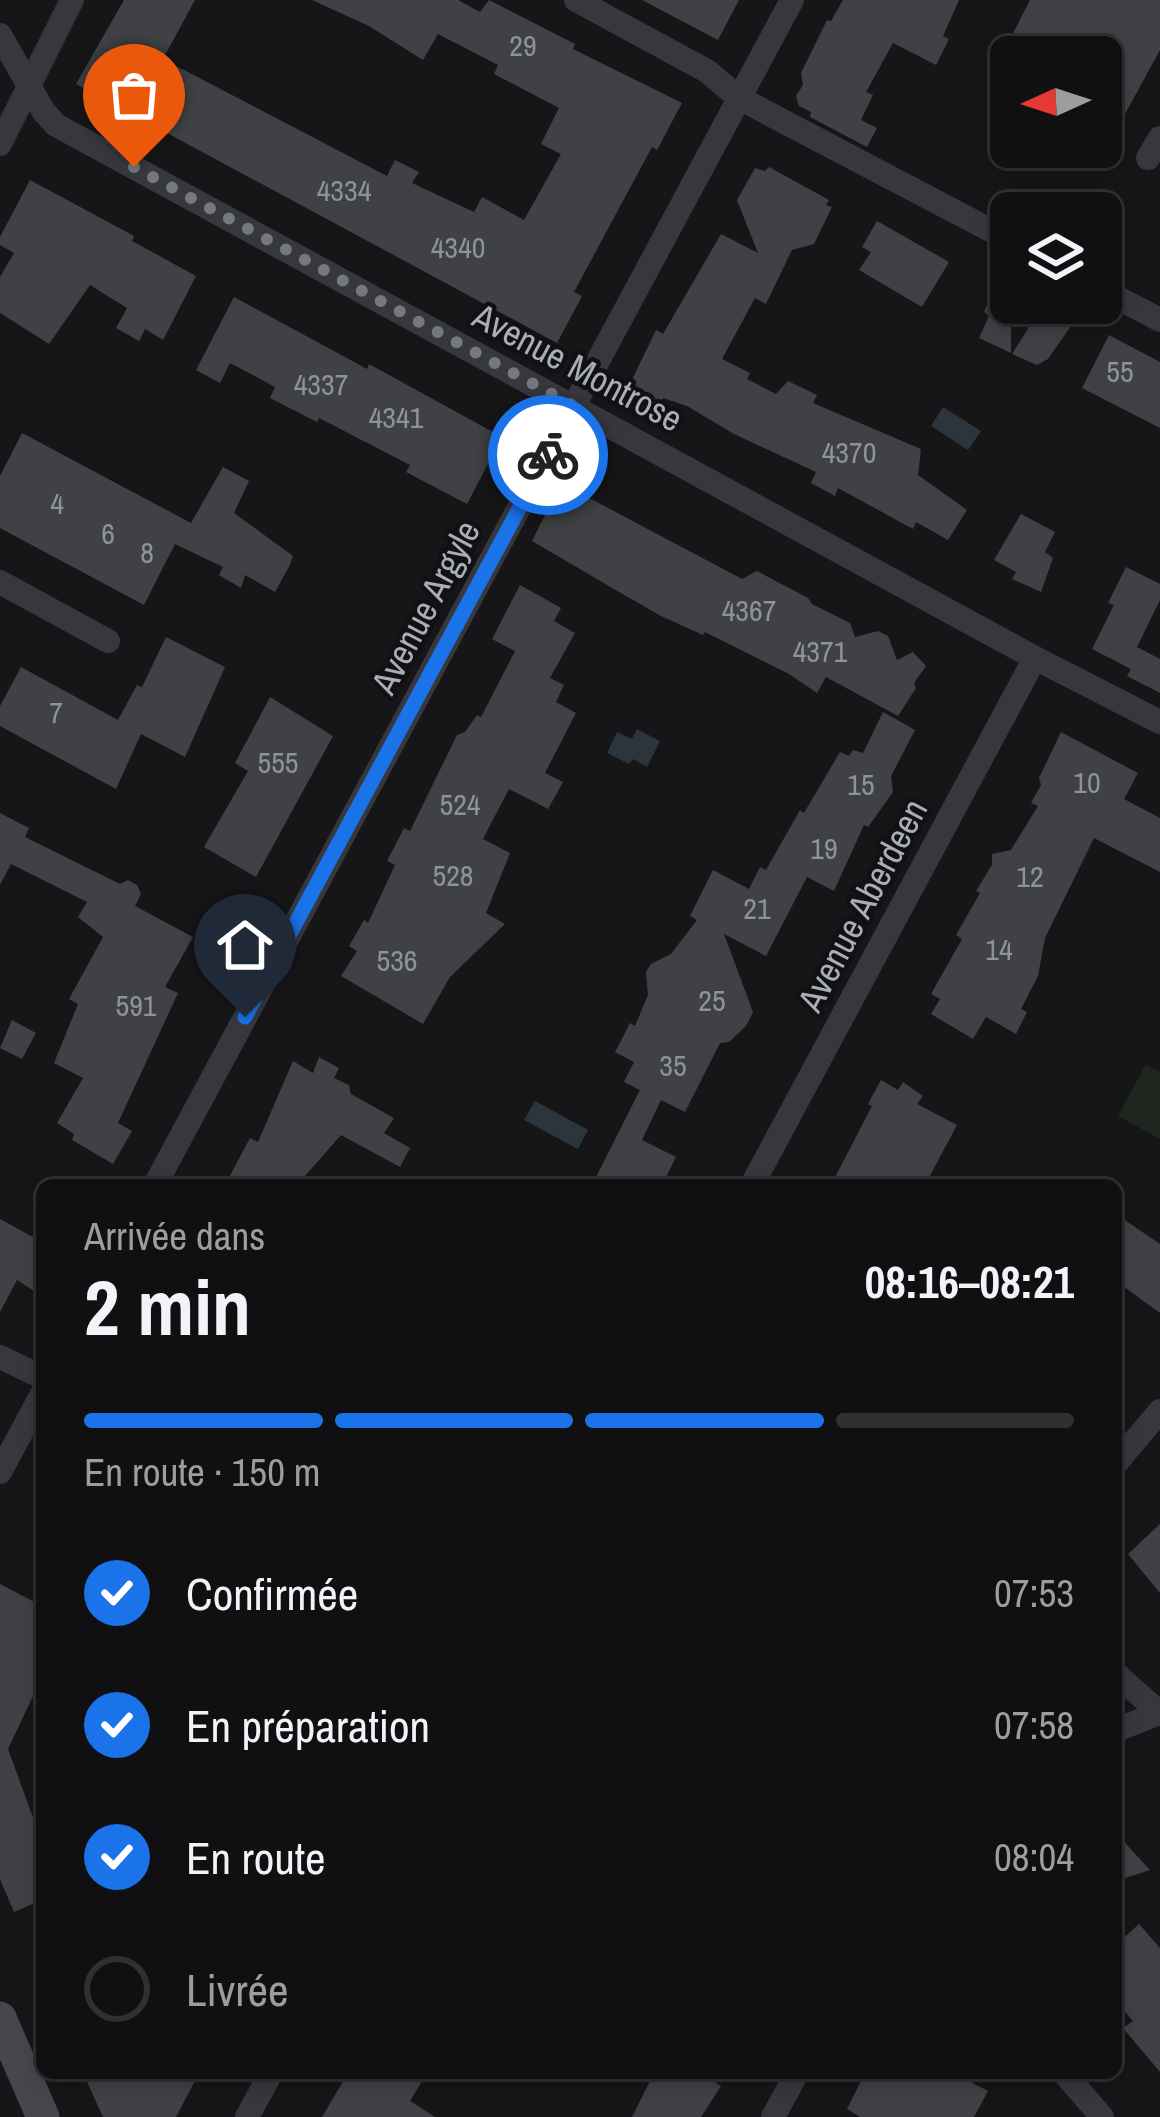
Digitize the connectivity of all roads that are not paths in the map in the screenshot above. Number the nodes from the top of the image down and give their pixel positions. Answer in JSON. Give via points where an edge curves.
{"nodes":[{"id":1,"x":72,"y":0,"type":"edge"},
{"id":2,"x":576,"y":0,"type":"edge"},
{"id":3,"x":792,"y":0,"type":"edge"},
{"id":4,"x":0,"y":34,"type":"edge"},
{"id":5,"x":29,"y":87,"type":"junction"},
{"id":6,"x":739,"y":98,"type":"junction"},
{"id":7,"x":0,"y":143,"type":"edge"},
{"id":8,"x":990,"y":230,"type":"edge"},
{"id":9,"x":1122,"y":300,"type":"edge"},
{"id":10,"x":1160,"y":320,"type":"edge"},
{"id":11,"x":574,"y":406,"type":"junction"},
{"id":12,"x":0,"y":582,"type":"edge"},
{"id":13,"x":108,"y":640,"type":"dead end"},
{"id":14,"x":1035,"y":658,"type":"junction"},
{"id":15,"x":1160,"y":722,"type":"edge"},
{"id":16,"x":157,"y":1179,"type":"edge"},
{"id":17,"x":755,"y":1179,"type":"edge"},
{"id":18,"x":0,"y":1357,"type":"edge"},
{"id":19,"x":36,"y":1375,"type":"edge"},
{"id":20,"x":36,"y":1405,"type":"edge"},
{"id":21,"x":1160,"y":1411,"type":"edge"},
{"id":22,"x":1122,"y":1456,"type":"edge"},
{"id":23,"x":0,"y":1472,"type":"edge"},
{"id":24,"x":1122,"y":1679,"type":"edge"},
{"id":25,"x":1160,"y":1713,"type":"edge"},
{"id":26,"x":1122,"y":1728,"type":"edge"},
{"id":27,"x":0,"y":2018,"type":"edge"},
{"id":28,"x":269,"y":2079,"type":"edge"},
{"id":29,"x":794,"y":2079,"type":"edge"},
{"id":30,"x":1069,"y":2079,"type":"edge"},
{"id":31,"x":44,"y":2117,"type":"edge"},
{"id":32,"x":248,"y":2117,"type":"edge"},
{"id":33,"x":773,"y":2117,"type":"edge"},
{"id":34,"x":1102,"y":2117,"type":"edge"}],
"edges":[{"from":1,"to":5,"type":"street"},
{"from":2,"to":6,"type":"street","via":[[707,71]]},
{"from":3,"to":6,"type":"street","name":"Avenue Argyle"},
{"from":4,"to":5,"type":"street","name":"Avenue Montrose"},
{"from":5,"to":7,"type":"street"},
{"from":5,"to":11,"type":"street","name":"Avenue Montrose","via":[[56,125]]},
{"from":6,"to":8,"type":"street"},
{"from":6,"to":11,"type":"street","name":"Avenue Argyle"},
{"from":9,"to":10,"type":"street"},
{"from":11,"to":14,"type":"street","name":"Avenue Montrose"},
{"from":11,"to":16,"type":"street","name":"Avenue Argyle"},
{"from":12,"to":13,"type":"street"},
{"from":14,"to":15,"type":"street","name":"Avenue Montrose"},
{"from":14,"to":17,"type":"street","name":"Avenue Aberdeen"},
{"from":18,"to":19,"type":"street"},
{"from":20,"to":23,"type":"street"},
{"from":21,"to":22,"type":"street"},
{"from":24,"to":25,"type":"street"},
{"from":25,"to":26,"type":"street"},
{"from":27,"to":31,"type":"main road"},
{"from":28,"to":32,"type":"street"},
{"from":29,"to":33,"type":"street"},
{"from":30,"to":34,"type":"street"}]}
